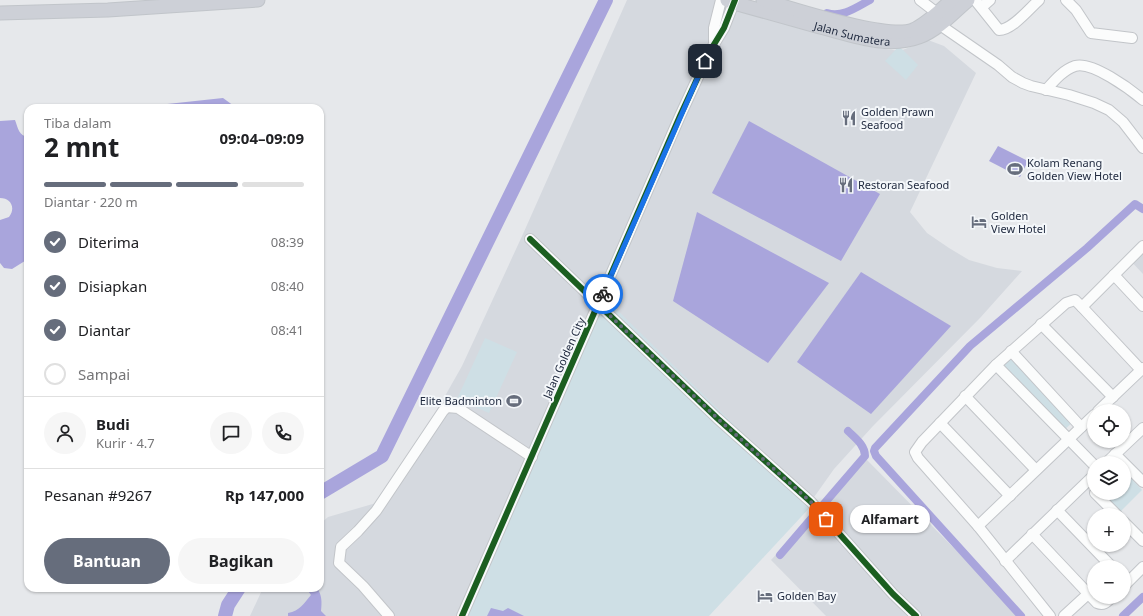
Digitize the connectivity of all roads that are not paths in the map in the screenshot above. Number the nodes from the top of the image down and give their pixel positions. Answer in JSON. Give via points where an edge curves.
{"nodes":[{"id":1,"x":258,"y":0,"type":"edge"},
{"id":2,"x":721,"y":0,"type":"edge"},
{"id":3,"x":763,"y":0,"type":"edge"},
{"id":4,"x":920,"y":0,"type":"edge"},
{"id":5,"x":952,"y":0,"type":"edge"},
{"id":6,"x":968,"y":0,"type":"edge"},
{"id":7,"x":1039,"y":0,"type":"edge"},
{"id":8,"x":1066,"y":0,"type":"edge"},
{"id":9,"x":732,"y":1,"type":"edge"},
{"id":10,"x":982,"y":2,"type":"edge"},
{"id":11,"x":108,"y":5,"type":"edge"},
{"id":12,"x":0,"y":13,"type":"edge"},
{"id":13,"x":939,"y":19,"type":"junction"},
{"id":14,"x":1132,"y":38,"type":"dead end"},
{"id":15,"x":714,"y":42,"type":"junction"},
{"id":16,"x":1046,"y":90,"type":"junction"},
{"id":17,"x":1143,"y":100,"type":"edge"},
{"id":18,"x":1143,"y":148,"type":"edge"},
{"id":19,"x":530,"y":239,"type":"dead end"},
{"id":20,"x":1143,"y":246,"type":"edge"},
{"id":21,"x":1114,"y":275,"type":"junction"},
{"id":22,"x":598,"y":304,"type":"junction"},
{"id":23,"x":1143,"y":306,"type":"edge"},
{"id":24,"x":1082,"y":307,"type":"junction"},
{"id":25,"x":1042,"y":324,"type":"junction"},
{"id":26,"x":1011,"y":351,"type":"junction"},
{"id":27,"x":996,"y":365,"type":"junction"},
{"id":28,"x":1142,"y":369,"type":"edge"},
{"id":29,"x":965,"y":396,"type":"junction"},
{"id":30,"x":1113,"y":397,"type":"junction"},
{"id":31,"x":1106,"y":404,"type":"edge"},
{"id":32,"x":1087,"y":421,"type":"edge"},
{"id":33,"x":940,"y":423,"type":"junction"},
{"id":34,"x":1081,"y":427,"type":"junction"},
{"id":35,"x":1142,"y":429,"type":"edge"},
{"id":36,"x":1069,"y":439,"type":"junction"},
{"id":37,"x":1115,"y":454,"type":"joint"},
{"id":38,"x":532,"y":457,"type":"junction"},
{"id":39,"x":1087,"y":458,"type":"edge"},
{"id":40,"x":1036,"y":470,"type":"junction"},
{"id":41,"x":1143,"y":482,"type":"edge"},
{"id":42,"x":1085,"y":483,"type":"edge"},
{"id":43,"x":1010,"y":496,"type":"junction"},
{"id":44,"x":1103,"y":500,"type":"edge"},
{"id":45,"x":1110,"y":508,"type":"edge"},
{"id":46,"x":1057,"y":510,"type":"junction"},
{"id":47,"x":978,"y":526,"type":"junction"},
{"id":48,"x":1131,"y":529,"type":"edge"},
{"id":49,"x":1032,"y":534,"type":"junction"},
{"id":50,"x":1143,"y":541,"type":"edge"},
{"id":51,"x":1005,"y":560,"type":"junction"},
{"id":52,"x":1105,"y":560,"type":"edge"},
{"id":53,"x":1143,"y":567,"type":"edge"},
{"id":54,"x":1131,"y":577,"type":"edge"},
{"id":55,"x":1087,"y":593,"type":"edge"},
{"id":56,"x":1087,"y":595,"type":"edge"},
{"id":57,"x":388,"y":616,"type":"edge"},
{"id":58,"x":462,"y":616,"type":"edge"},
{"id":59,"x":916,"y":616,"type":"edge"},
{"id":60,"x":1050,"y":616,"type":"edge"},
{"id":61,"x":1064,"y":616,"type":"edge"}],
"edges":[{"from":1,"to":11,"type":"main road"},
{"from":2,"to":15,"type":"street","name":"Jalan Golden City","via":[[714,28]]},
{"from":3,"to":13,"type":"main road","name":"Jalan Sumatera","via":[[878,31],[903,32]]},
{"from":4,"to":13,"type":"street"},
{"from":5,"to":13,"type":"main road","name":"Jalan Sumatera"},
{"from":6,"to":13,"type":"main road","name":"Jalan Sumatera"},
{"from":7,"to":10,"type":"street","via":[[1011,26],[1003,30],[996,27]]},
{"from":8,"to":14,"type":"street","via":[[1091,33]]},
{"from":9,"to":13,"type":"main road","name":"Jalan Sumatera","via":[[873,40],[904,41],[926,34]]},
{"from":9,"to":15,"type":"street","name":"Jalan Golden City","via":[[724,28]]},
{"from":11,"to":12,"type":"main road"},
{"from":13,"to":16,"type":"street","via":[[1012,77]]},
{"from":15,"to":22,"type":"street","name":"Jalan Golden City"},
{"from":16,"to":17,"type":"street","via":[[1064,72],[1080,65],[1109,76]]},
{"from":16,"to":18,"type":"street","via":[[1068,94],[1109,110],[1123,122]]},
{"from":19,"to":22,"type":"street"},
{"from":20,"to":21,"type":"street"},
{"from":21,"to":23,"type":"street"},
{"from":21,"to":24,"type":"street"},
{"from":22,"to":38,"type":"street","name":"Jalan Golden City"},
{"from":22,"to":59,"type":"street","via":[[717,418],[816,507],[893,594]]},
{"from":24,"to":25,"type":"street","via":[[1075,300],[1070,301]]},
{"from":24,"to":28,"type":"street"},
{"from":25,"to":26,"type":"street"},
{"from":25,"to":30,"type":"street"},
{"from":26,"to":27,"type":"street"},
{"from":26,"to":34,"type":"street"},
{"from":27,"to":29,"type":"street"},
{"from":27,"to":36,"type":"street"},
{"from":28,"to":30,"type":"street"},
{"from":29,"to":33,"type":"street"},
{"from":29,"to":40,"type":"street"},
{"from":30,"to":31,"type":"street"},
{"from":32,"to":34,"type":"street"},
{"from":33,"to":43,"type":"street"},
{"from":33,"to":47,"type":"street","via":[[915,452]]},
{"from":34,"to":36,"type":"street"},
{"from":35,"to":37,"type":"street"},
{"from":36,"to":39,"type":"street"},
{"from":36,"to":40,"type":"street"},
{"from":37,"to":41,"type":"street"},
{"from":38,"to":57,"type":"street","via":[[458,408],[448,407],[443,411],[376,510],[341,547],[339,563],[363,586]]},
{"from":38,"to":58,"type":"street","name":"Jalan Golden City"},
{"from":40,"to":43,"type":"street"},
{"from":42,"to":46,"type":"street"},
{"from":43,"to":47,"type":"street"},
{"from":44,"to":45,"type":"street"},
{"from":46,"to":49,"type":"street"},
{"from":46,"to":52,"type":"street"},
{"from":47,"to":51,"type":"street"},
{"from":48,"to":50,"type":"street"},
{"from":49,"to":51,"type":"street"},
{"from":49,"to":55,"type":"street"},
{"from":51,"to":60,"type":"street"},
{"from":53,"to":54,"type":"street"},
{"from":56,"to":61,"type":"street"}]}
